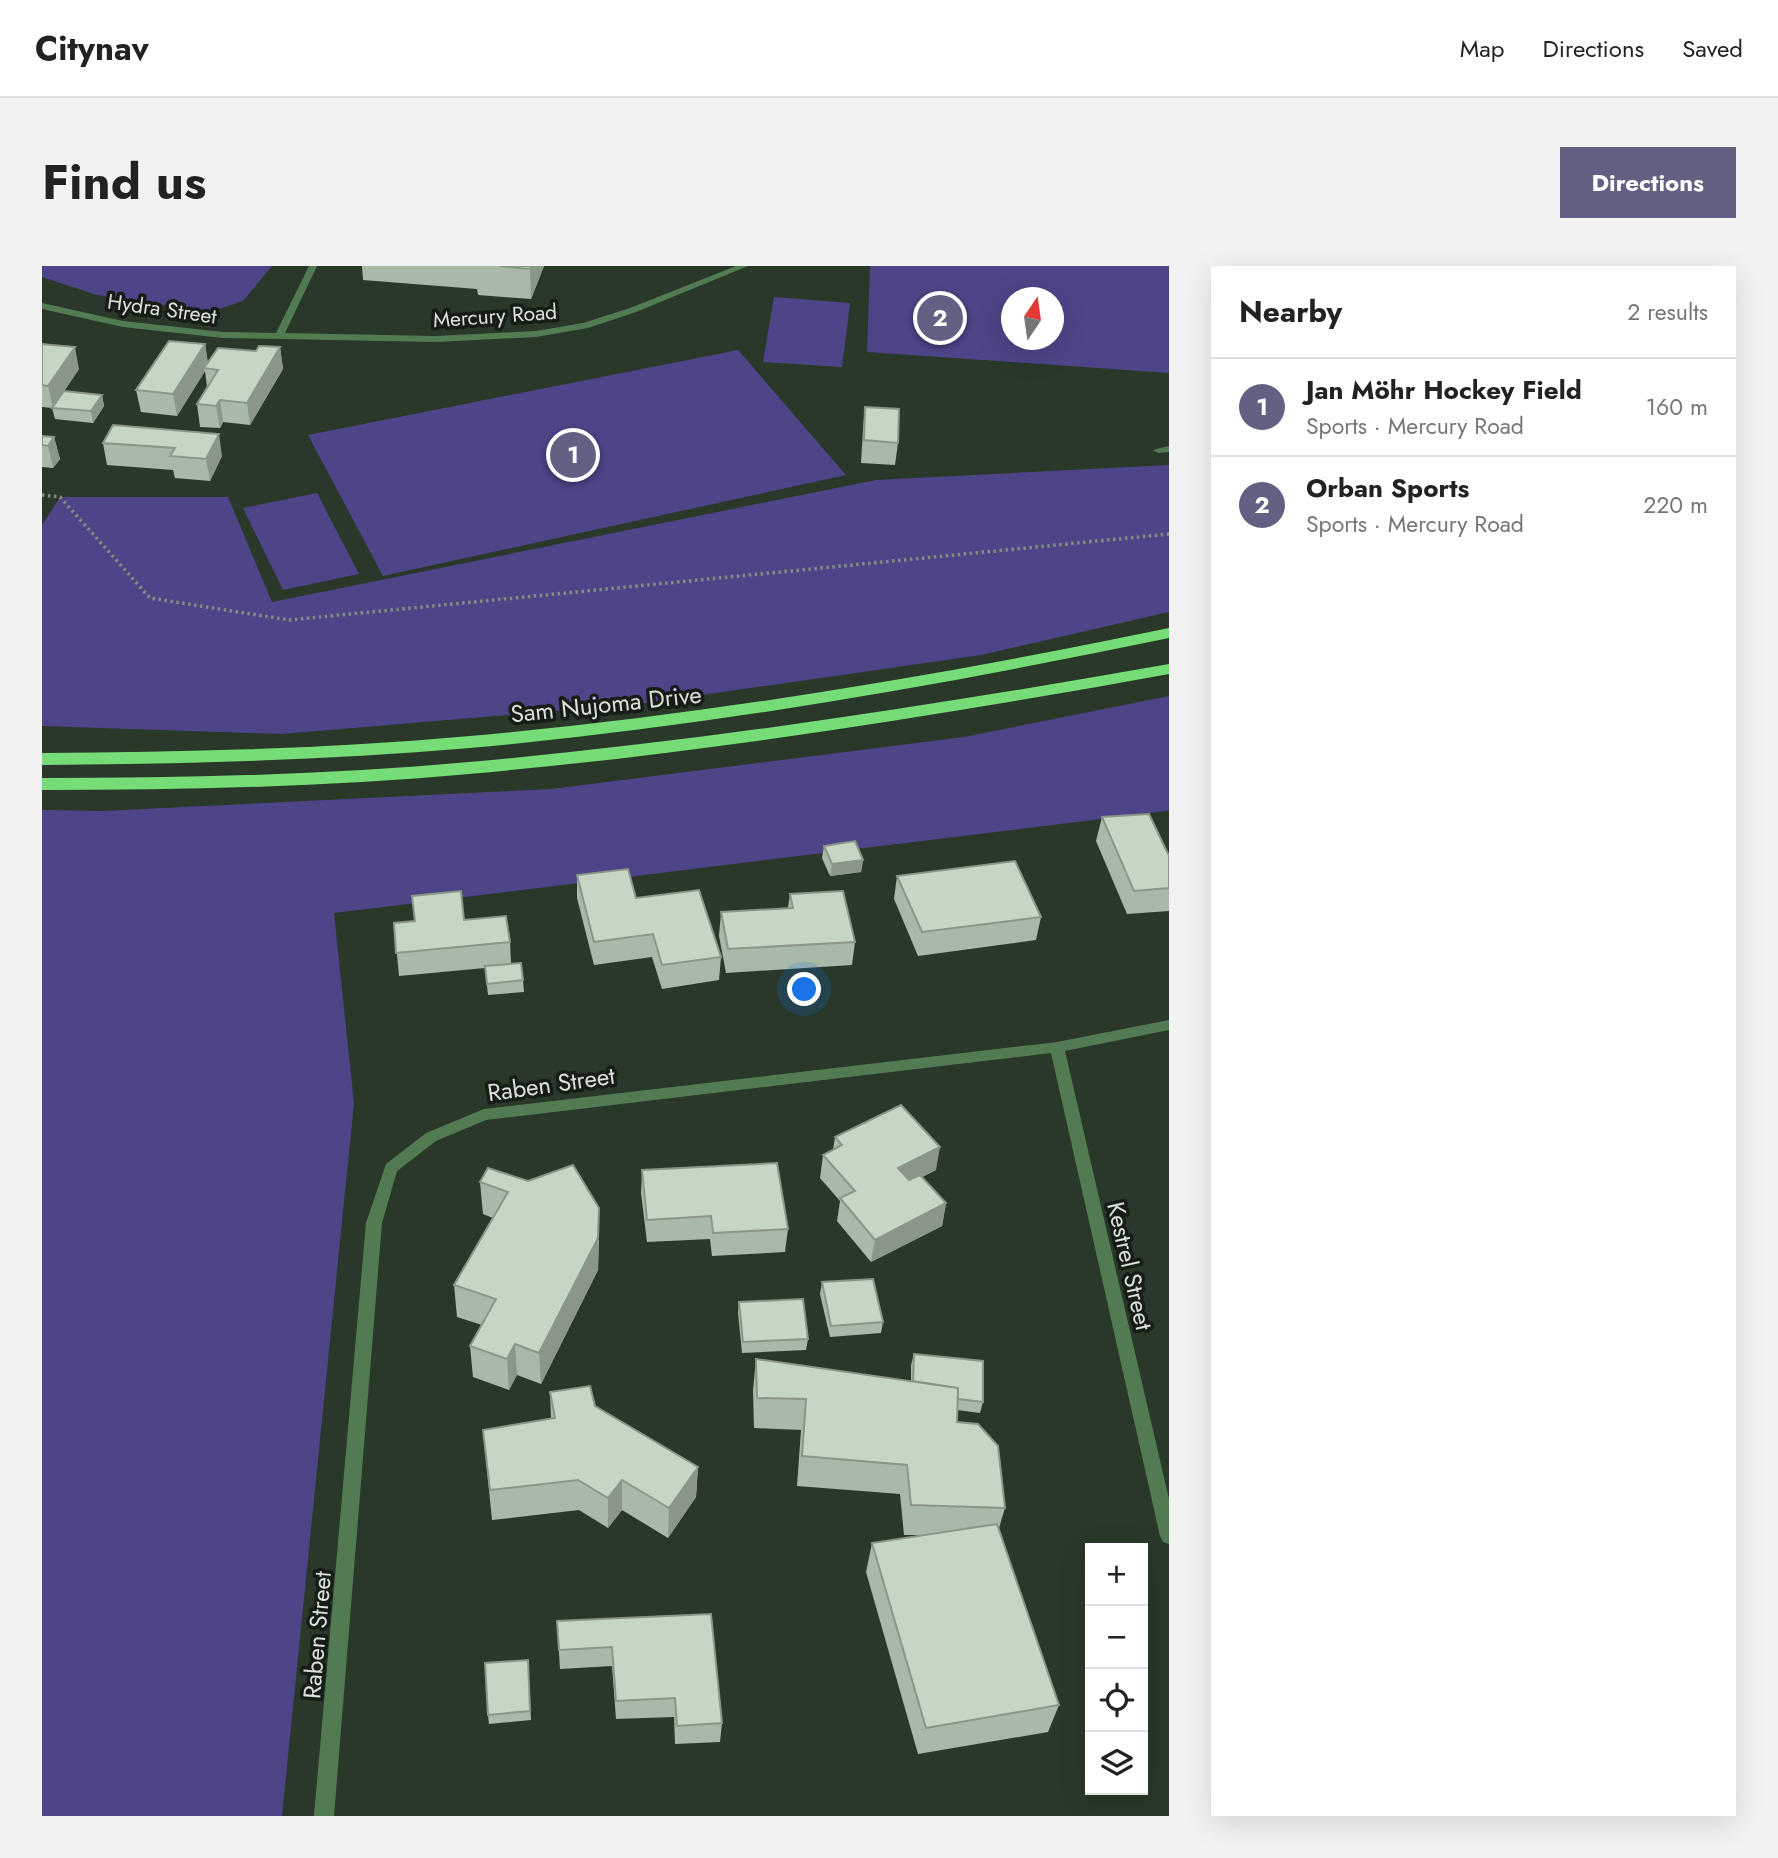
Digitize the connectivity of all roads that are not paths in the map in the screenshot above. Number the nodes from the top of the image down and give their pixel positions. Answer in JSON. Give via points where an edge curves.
{"nodes":[{"id":1,"x":313,"y":266,"type":"edge"},
{"id":2,"x":744,"y":266,"type":"edge"},
{"id":3,"x":42,"y":306,"type":"edge"},
{"id":4,"x":279,"y":337,"type":"junction"},
{"id":5,"x":1169,"y":633,"type":"edge"},
{"id":6,"x":1169,"y":669,"type":"edge"},
{"id":7,"x":42,"y":759,"type":"edge"},
{"id":8,"x":42,"y":784,"type":"edge"},
{"id":9,"x":1169,"y":1026,"type":"edge"},
{"id":10,"x":1057,"y":1047,"type":"junction"},
{"id":11,"x":1169,"y":1536,"type":"edge"},
{"id":12,"x":324,"y":1816,"type":"edge"}],
"edges":[{"from":1,"to":4,"type":"street"},
{"from":2,"to":4,"type":"street","name":"Mercury Road","via":[[585,326],[536,334],[436,339]]},
{"from":3,"to":4,"type":"street","name":"Hydra Street","via":[[175,331]]},
{"from":5,"to":7,"type":"highway","name":"Sam Nujoma Drive","via":[[918,685],[638,727],[292,756]]},
{"from":6,"to":8,"type":"highway","name":"Sam Nujoma Drive","via":[[962,708],[626,755],[236,785]]},
{"from":9,"to":10,"type":"street","name":"Raben Street"},
{"from":10,"to":11,"type":"street","name":"Kestrel Street"},
{"from":10,"to":12,"type":"street","name":"Raben Street","via":[[484,1115],[430,1138],[391,1168],[374,1223]]}]}
